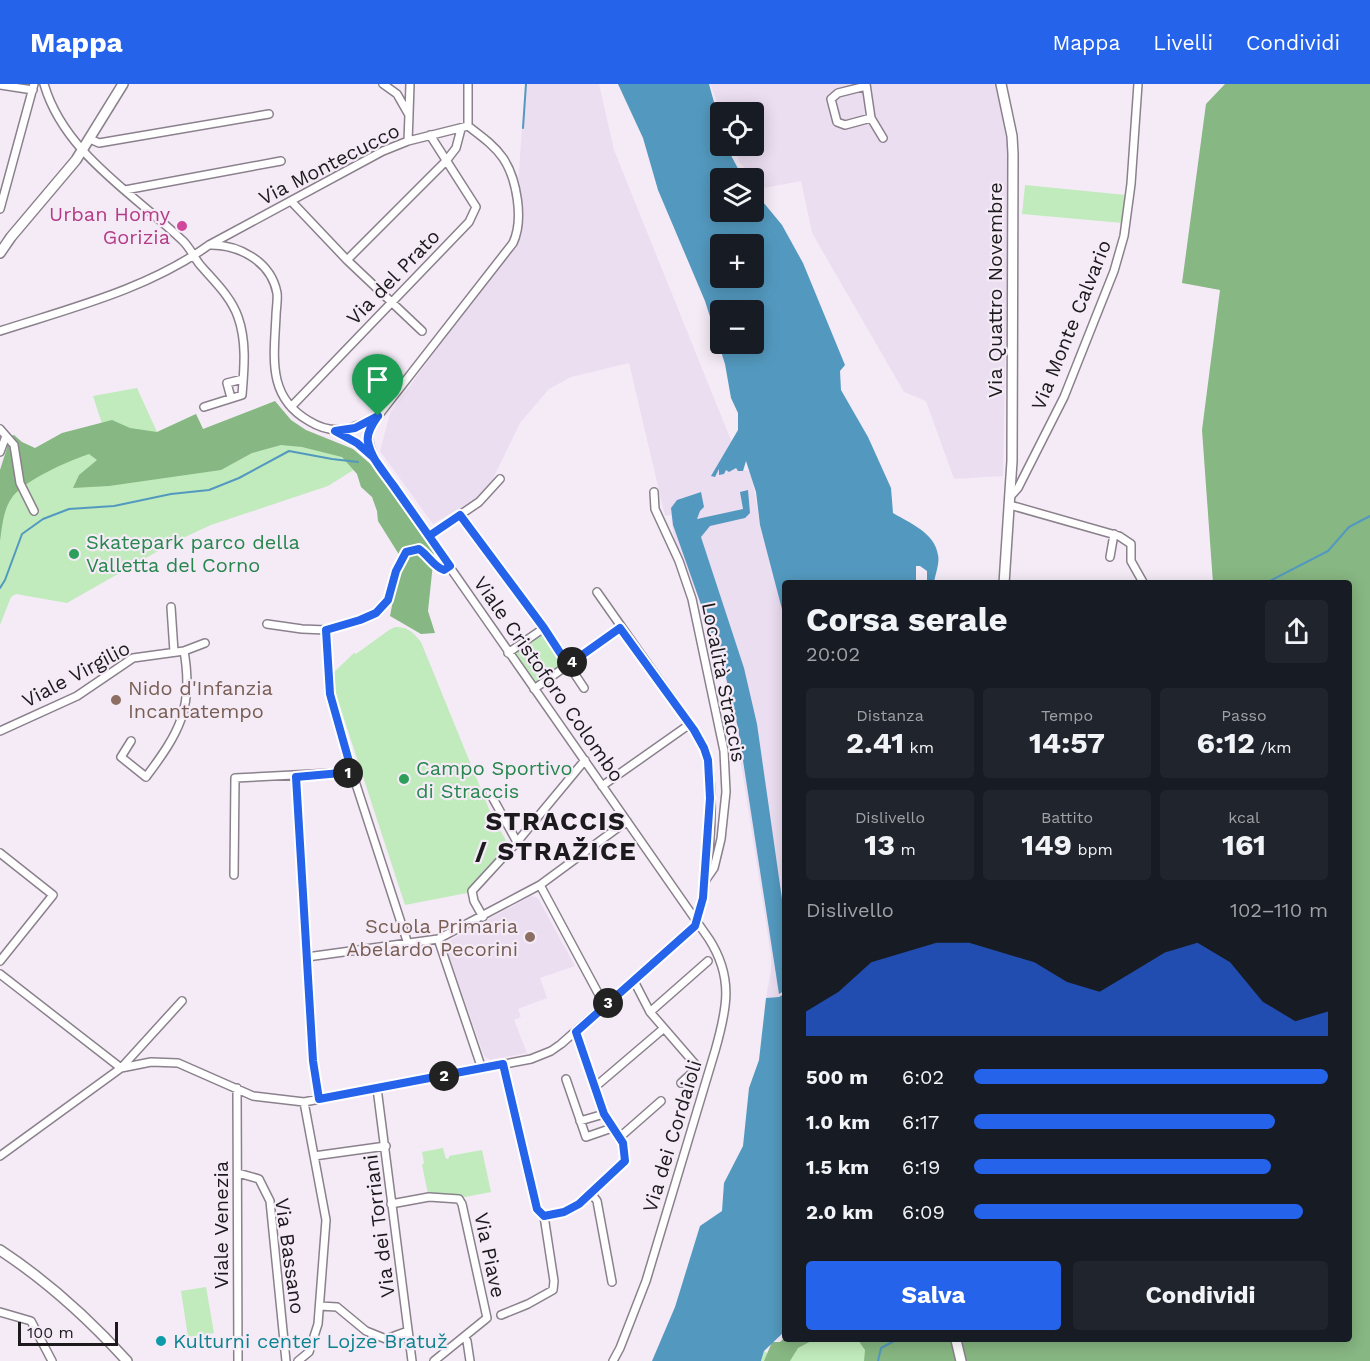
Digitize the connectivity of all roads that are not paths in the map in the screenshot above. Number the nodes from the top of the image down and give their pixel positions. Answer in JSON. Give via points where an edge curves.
{"nodes":[{"id":1,"x":44,"y":84,"type":"edge"},
{"id":2,"x":123,"y":84,"type":"edge"},
{"id":3,"x":383,"y":84,"type":"edge"},
{"id":4,"x":410,"y":84,"type":"edge"},
{"id":5,"x":468,"y":84,"type":"edge"},
{"id":6,"x":1001,"y":84,"type":"edge"},
{"id":7,"x":1138,"y":84,"type":"edge"},
{"id":8,"x":0,"y":85,"type":"edge"},
{"id":9,"x":866,"y":85,"type":"edge"},
{"id":10,"x":34,"y":87,"type":"edge"},
{"id":11,"x":30,"y":102,"type":"junction"},
{"id":12,"x":49,"y":102,"type":"junction"},
{"id":13,"x":269,"y":114,"type":"dead end"},
{"id":14,"x":409,"y":115,"type":"junction"},
{"id":15,"x":871,"y":118,"type":"junction"},
{"id":16,"x":465,"y":128,"type":"junction"},
{"id":17,"x":430,"y":135,"type":"junction"},
{"id":18,"x":883,"y":138,"type":"dead end"},
{"id":19,"x":90,"y":139,"type":"junction"},
{"id":20,"x":408,"y":141,"type":"junction"},
{"id":21,"x":83,"y":150,"type":"junction"},
{"id":22,"x":281,"y":161,"type":"dead end"},
{"id":23,"x":446,"y":161,"type":"junction"},
{"id":24,"x":125,"y":190,"type":"junction"},
{"id":25,"x":291,"y":201,"type":"junction"},
{"id":26,"x":0,"y":209,"type":"edge"},
{"id":27,"x":209,"y":244,"type":"junction"},
{"id":28,"x":0,"y":253,"type":"edge"},
{"id":29,"x":193,"y":256,"type":"junction"},
{"id":30,"x":347,"y":260,"type":"junction"},
{"id":31,"x":393,"y":302,"type":"junction"},
{"id":32,"x":0,"y":331,"type":"edge"},
{"id":33,"x":422,"y":332,"type":"dead end"},
{"id":34,"x":243,"y":379,"type":"junction"},
{"id":35,"x":231,"y":398,"type":"junction"},
{"id":36,"x":204,"y":407,"type":"dead end"},
{"id":37,"x":291,"y":407,"type":"junction"},
{"id":38,"x":378,"y":416,"type":"junction"},
{"id":39,"x":0,"y":429,"type":"edge"},
{"id":40,"x":335,"y":431,"type":"junction"},
{"id":41,"x":6,"y":436,"type":"junction"},
{"id":42,"x":0,"y":452,"type":"edge"},
{"id":43,"x":373,"y":457,"type":"junction"},
{"id":44,"x":500,"y":479,"type":"dead end"},
{"id":45,"x":654,"y":492,"type":"dead end"},
{"id":46,"x":1010,"y":501,"type":"junction"},
{"id":47,"x":34,"y":511,"type":"dead end"},
{"id":48,"x":460,"y":515,"type":"junction"},
{"id":49,"x":1114,"y":534,"type":"junction"},
{"id":50,"x":429,"y":536,"type":"junction"},
{"id":51,"x":1110,"y":557,"type":"dead end"},
{"id":52,"x":450,"y":566,"type":"junction"},
{"id":53,"x":1004,"y":580,"type":"edge"},
{"id":54,"x":1142,"y":580,"type":"edge"},
{"id":55,"x":597,"y":592,"type":"dead end"},
{"id":56,"x":171,"y":607,"type":"dead end"},
{"id":57,"x":267,"y":624,"type":"dead end"},
{"id":58,"x":544,"y":628,"type":"junction"},
{"id":59,"x":620,"y":628,"type":"junction"},
{"id":60,"x":326,"y":630,"type":"junction"},
{"id":61,"x":205,"y":643,"type":"dead end"},
{"id":62,"x":184,"y":651,"type":"junction"},
{"id":63,"x":174,"y":652,"type":"junction"},
{"id":64,"x":508,"y":652,"type":"junction"},
{"id":65,"x":568,"y":665,"type":"junction"},
{"id":66,"x":584,"y":688,"type":"dead end"},
{"id":67,"x":534,"y":689,"type":"junction"},
{"id":68,"x":690,"y":724,"type":"junction"},
{"id":69,"x":0,"y":731,"type":"edge"},
{"id":70,"x":131,"y":741,"type":"dead end"},
{"id":71,"x":585,"y":760,"type":"junction"},
{"id":72,"x":352,"y":772,"type":"junction"},
{"id":73,"x":296,"y":777,"type":"junction"},
{"id":74,"x":603,"y":786,"type":"junction"},
{"id":75,"x":490,"y":793,"type":"dead end"},
{"id":76,"x":627,"y":821,"type":"junction"},
{"id":77,"x":517,"y":842,"type":"junction"},
{"id":78,"x":0,"y":853,"type":"edge"},
{"id":79,"x":234,"y":875,"type":"dead end"},
{"id":80,"x":705,"y":881,"type":"junction"},
{"id":81,"x":540,"y":885,"type":"junction"},
{"id":82,"x":483,"y":917,"type":"junction"},
{"id":83,"x":696,"y":921,"type":"junction"},
{"id":84,"x":438,"y":939,"type":"junction"},
{"id":85,"x":408,"y":944,"type":"junction"},
{"id":86,"x":306,"y":957,"type":"junction"},
{"id":87,"x":0,"y":961,"type":"edge"},
{"id":88,"x":708,"y":961,"type":"dead end"},
{"id":89,"x":0,"y":974,"type":"edge"},
{"id":90,"x":634,"y":981,"type":"junction"},
{"id":91,"x":182,"y":1001,"type":"dead end"},
{"id":92,"x":605,"y":1006,"type":"junction"},
{"id":93,"x":650,"y":1012,"type":"junction"},
{"id":94,"x":663,"y":1029,"type":"junction"},
{"id":95,"x":576,"y":1032,"type":"junction"},
{"id":96,"x":503,"y":1064,"type":"junction"},
{"id":97,"x":121,"y":1068,"type":"junction"},
{"id":98,"x":482,"y":1069,"type":"junction"},
{"id":99,"x":566,"y":1079,"type":"dead end"},
{"id":100,"x":681,"y":1083,"type":"dead end"},
{"id":101,"x":595,"y":1087,"type":"junction"},
{"id":102,"x":237,"y":1088,"type":"junction"},
{"id":103,"x":377,"y":1088,"type":"junction"},
{"id":104,"x":319,"y":1099,"type":"junction"},
{"id":105,"x":661,"y":1101,"type":"dead end"},
{"id":106,"x":304,"y":1102,"type":"junction"},
{"id":107,"x":604,"y":1114,"type":"junction"},
{"id":108,"x":580,"y":1121,"type":"junction"},
{"id":109,"x":612,"y":1128,"type":"junction"},
{"id":110,"x":620,"y":1137,"type":"junction"},
{"id":111,"x":386,"y":1146,"type":"junction"},
{"id":112,"x":1,"y":1154,"type":"edge"},
{"id":113,"x":314,"y":1156,"type":"junction"},
{"id":114,"x":237,"y":1173,"type":"junction"},
{"id":115,"x":591,"y":1194,"type":"junction"},
{"id":116,"x":391,"y":1204,"type":"junction"},
{"id":117,"x":544,"y":1216,"type":"junction"},
{"id":118,"x":0,"y":1250,"type":"edge"},
{"id":119,"x":612,"y":1282,"type":"dead end"},
{"id":120,"x":320,"y":1306,"type":"junction"},
{"id":121,"x":0,"y":1312,"type":"edge"},
{"id":122,"x":501,"y":1315,"type":"dead end"},
{"id":123,"x":408,"y":1331,"type":"junction"},
{"id":124,"x":464,"y":1336,"type":"junction"},
{"id":125,"x":956,"y":1342,"type":"edge"},
{"id":126,"x":52,"y":1361,"type":"edge"},
{"id":127,"x":126,"y":1361,"type":"edge"},
{"id":128,"x":238,"y":1361,"type":"edge"},
{"id":129,"x":286,"y":1361,"type":"edge"},
{"id":130,"x":298,"y":1361,"type":"edge"},
{"id":131,"x":412,"y":1361,"type":"edge"},
{"id":132,"x":434,"y":1361,"type":"edge"},
{"id":133,"x":470,"y":1361,"type":"edge"},
{"id":134,"x":613,"y":1361,"type":"edge"},
{"id":135,"x":961,"y":1361,"type":"edge"}],
"edges":[{"from":1,"to":12,"type":"street"},
{"from":2,"to":19,"type":"main road"},
{"from":3,"to":14,"type":"street","via":[[396,94]]},
{"from":4,"to":14,"type":"street"},
{"from":5,"to":16,"type":"street"},
{"from":6,"to":46,"type":"main road","name":"Via Quattro Novembre","via":[[1013,154]]},
{"from":7,"to":46,"type":"street","name":"Via Monte Calvario","via":[[1131,184],[1124,236],[1114,271],[1064,397]]},
{"from":8,"to":10,"type":"street"},
{"from":9,"to":15,"type":"street"},
{"from":9,"to":15,"type":"street","via":[[831,99],[837,122],[845,125]]},
{"from":10,"to":11,"type":"street"},
{"from":11,"to":12,"type":"street"},
{"from":11,"to":26,"type":"street"},
{"from":12,"to":21,"type":"street"},
{"from":13,"to":19,"type":"street","via":[[99,142]]},
{"from":14,"to":20,"type":"street"},
{"from":15,"to":18,"type":"street"},
{"from":16,"to":17,"type":"street","name":"Via Montecucco"},
{"from":16,"to":23,"type":"street"},
{"from":16,"to":38,"type":"street","via":[[492,145],[503,158],[520,210],[516,235]]},
{"from":17,"to":20,"type":"street","name":"Via Montecucco"},
{"from":17,"to":23,"type":"street"},
{"from":19,"to":21,"type":"main road"},
{"from":20,"to":25,"type":"street","name":"Via Montecucco"},
{"from":21,"to":24,"type":"street"},
{"from":21,"to":28,"type":"main road"},
{"from":22,"to":24,"type":"street"},
{"from":23,"to":30,"type":"street"},
{"from":23,"to":31,"type":"street","name":"Via del Prato","via":[[476,207],[469,222]]},
{"from":24,"to":29,"type":"street","via":[[182,240]]},
{"from":25,"to":27,"type":"street","name":"Via Montecucco"},
{"from":25,"to":30,"type":"street"},
{"from":27,"to":29,"type":"street","name":"Via Montecucco"},
{"from":27,"to":37,"type":"street","via":[[224,244],[255,258],[269,274],[277,293],[274,369],[280,391]]},
{"from":29,"to":32,"type":"street","name":"Via Montecucco","via":[[115,294]]},
{"from":29,"to":34,"type":"street","via":[[229,297],[239,318]]},
{"from":30,"to":31,"type":"street"},
{"from":31,"to":33,"type":"street"},
{"from":31,"to":37,"type":"street","name":"Via del Prato"},
{"from":34,"to":35,"type":"street","via":[[242,395]]},
{"from":34,"to":35,"type":"street","via":[[227,383]]},
{"from":35,"to":36,"type":"street"},
{"from":37,"to":40,"type":"street","name":"Viale Cristoforo Colombo","via":[[312,423]]},
{"from":38,"to":40,"type":"street","via":[[355,428]]},
{"from":38,"to":43,"type":"street","name":"Viale Cristoforo Colombo","via":[[367,440]]},
{"from":39,"to":41,"type":"street"},
{"from":40,"to":43,"type":"street","name":"Viale Cristoforo Colombo"},
{"from":41,"to":42,"type":"street"},
{"from":41,"to":47,"type":"street","via":[[14,445],[20,483]]},
{"from":43,"to":50,"type":"street","name":"Viale Cristoforo Colombo"},
{"from":44,"to":48,"type":"street","via":[[479,502]]},
{"from":45,"to":80,"type":"street","name":"Località Straccis","via":[[655,510],[692,599],[724,751],[726,792],[722,831],[714,868]]},
{"from":46,"to":49,"type":"street"},
{"from":46,"to":53,"type":"main road","name":"Via Quattro Novembre"},
{"from":48,"to":50,"type":"street"},
{"from":48,"to":58,"type":"street"},
{"from":49,"to":51,"type":"street"},
{"from":49,"to":54,"type":"street","via":[[1131,544],[1131,561]]},
{"from":50,"to":52,"type":"street","name":"Viale Cristoforo Colombo"},
{"from":52,"to":60,"type":"street","via":[[438,568],[419,549],[406,552],[388,600],[376,613]]},
{"from":52,"to":64,"type":"street","name":"Viale Cristoforo Colombo"},
{"from":55,"to":59,"type":"street"},
{"from":56,"to":63,"type":"street"},
{"from":57,"to":60,"type":"street"},
{"from":58,"to":64,"type":"street"},
{"from":58,"to":65,"type":"street"},
{"from":59,"to":65,"type":"street"},
{"from":59,"to":68,"type":"street"},
{"from":60,"to":72,"type":"street","via":[[330,694]]},
{"from":61,"to":62,"type":"street","name":"Viale Virgilio"},
{"from":62,"to":63,"type":"street","name":"Viale Virgilio"},
{"from":62,"to":70,"type":"street","via":[[184,715],[175,736],[146,777],[120,757]]},
{"from":63,"to":69,"type":"street","name":"Viale Virgilio","via":[[134,658],[77,696]]},
{"from":64,"to":67,"type":"street","name":"Viale Cristoforo Colombo"},
{"from":65,"to":66,"type":"street"},
{"from":65,"to":67,"type":"street"},
{"from":67,"to":71,"type":"street","name":"Viale Cristoforo Colombo"},
{"from":68,"to":74,"type":"street"},
{"from":68,"to":80,"type":"street","via":[[708,760]]},
{"from":71,"to":74,"type":"street","name":"Viale Cristoforo Colombo"},
{"from":71,"to":77,"type":"street"},
{"from":72,"to":73,"type":"street"},
{"from":72,"to":85,"type":"street"},
{"from":73,"to":79,"type":"street","via":[[235,778]]},
{"from":73,"to":86,"type":"street"},
{"from":74,"to":76,"type":"street","name":"Viale Cristoforo Colombo"},
{"from":75,"to":77,"type":"street"},
{"from":76,"to":81,"type":"street"},
{"from":76,"to":83,"type":"street","name":"Viale Cristoforo Colombo"},
{"from":77,"to":82,"type":"street","via":[[472,891]]},
{"from":78,"to":87,"type":"street","via":[[53,896]]},
{"from":80,"to":83,"type":"street"},
{"from":81,"to":82,"type":"street"},
{"from":81,"to":92,"type":"street"},
{"from":82,"to":84,"type":"street"},
{"from":83,"to":90,"type":"street"},
{"from":83,"to":134,"type":"street","name":"Via dei Cordaioli","via":[[714,947],[723,970],[726,1013],[646,1281]]},
{"from":84,"to":85,"type":"street"},
{"from":84,"to":98,"type":"street"},
{"from":85,"to":86,"type":"street"},
{"from":86,"to":104,"type":"street"},
{"from":88,"to":93,"type":"street"},
{"from":89,"to":97,"type":"street"},
{"from":90,"to":92,"type":"street"},
{"from":90,"to":93,"type":"street"},
{"from":91,"to":97,"type":"street"},
{"from":92,"to":95,"type":"street"},
{"from":93,"to":94,"type":"street"},
{"from":94,"to":100,"type":"street","via":[[695,1064],[693,1072]]},
{"from":94,"to":101,"type":"street"},
{"from":95,"to":96,"type":"street","via":[[542,1056]]},
{"from":95,"to":101,"type":"street"},
{"from":96,"to":98,"type":"street"},
{"from":96,"to":117,"type":"street","via":[[537,1209]]},
{"from":97,"to":102,"type":"street","via":[[151,1062],[178,1063]]},
{"from":97,"to":112,"type":"street"},
{"from":98,"to":103,"type":"street"},
{"from":99,"to":108,"type":"street"},
{"from":101,"to":107,"type":"street"},
{"from":102,"to":106,"type":"street","via":[[253,1096]]},
{"from":102,"to":114,"type":"street","name":"Viale Venezia"},
{"from":103,"to":104,"type":"street"},
{"from":103,"to":111,"type":"street","name":"Via dei Torriani"},
{"from":104,"to":106,"type":"street"},
{"from":105,"to":110,"type":"street"},
{"from":106,"to":113,"type":"street"},
{"from":107,"to":108,"type":"street"},
{"from":107,"to":109,"type":"street"},
{"from":108,"to":109,"type":"street","via":[[586,1137]]},
{"from":109,"to":110,"type":"street"},
{"from":110,"to":115,"type":"street","via":[[625,1161]]},
{"from":111,"to":113,"type":"street"},
{"from":111,"to":116,"type":"street","name":"Via dei Torriani"},
{"from":113,"to":120,"type":"street","via":[[326,1220]]},
{"from":114,"to":128,"type":"street","name":"Viale Venezia"},
{"from":114,"to":129,"type":"street","name":"Via Bassano","via":[[260,1179],[270,1202]]},
{"from":115,"to":117,"type":"street","via":[[571,1209]]},
{"from":115,"to":119,"type":"street","via":[[597,1201]]},
{"from":116,"to":123,"type":"street","name":"Via dei Torriani"},
{"from":116,"to":124,"type":"street","name":"Via Piave","via":[[429,1197],[459,1199],[462,1204],[487,1318]]},
{"from":117,"to":122,"type":"street","name":"Via Piave","via":[[553,1290]]},
{"from":118,"to":127,"type":"main road","via":[[85,1317]]},
{"from":120,"to":123,"type":"street","via":[[337,1307],[366,1331],[386,1339]]},
{"from":120,"to":130,"type":"street","via":[[309,1352]]},
{"from":121,"to":126,"type":"street","via":[[31,1321]]},
{"from":123,"to":131,"type":"street","name":"Via dei Torriani"},
{"from":124,"to":132,"type":"street","name":"Via Piave"},
{"from":124,"to":133,"type":"street"},
{"from":125,"to":135,"type":"main road"}]}
